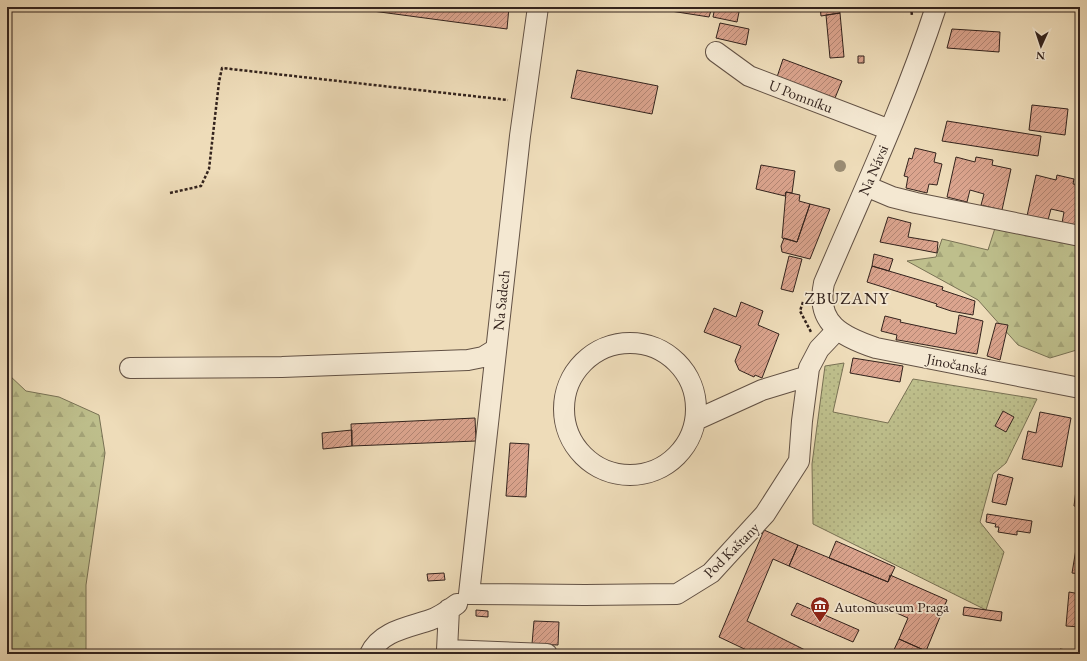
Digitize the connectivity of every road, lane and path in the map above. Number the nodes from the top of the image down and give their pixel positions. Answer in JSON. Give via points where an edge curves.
{"nodes":[{"id":1,"x":538,"y":7,"type":"edge"},
{"id":2,"x":936,"y":7,"type":"edge"},
{"id":3,"x":716,"y":52,"type":"dead end"},
{"id":4,"x":524,"y":102,"type":"junction"},
{"id":5,"x":890,"y":130,"type":"junction"},
{"id":6,"x":866,"y":186,"type":"junction"},
{"id":7,"x":170,"y":192,"type":"dead end"},
{"id":8,"x":1080,"y":236,"type":"edge"},
{"id":9,"x":805,"y":296,"type":"dead end"},
{"id":10,"x":838,"y":330,"type":"junction"},
{"id":11,"x":823,"y":344,"type":"junction"},
{"id":12,"x":496,"y":349,"type":"junction"},
{"id":13,"x":130,"y":368,"type":"dead end"},
{"id":14,"x":808,"y":376,"type":"junction"},
{"id":15,"x":1080,"y":388,"type":"edge"},
{"id":16,"x":696,"y":420,"type":"junction"},
{"id":17,"x":469,"y":594,"type":"junction"},
{"id":18,"x":449,"y":609,"type":"junction"},
{"id":19,"x":370,"y":654,"type":"edge"},
{"id":20,"x":547,"y":654,"type":"edge"}],
"edges":[{"from":1,"to":4,"type":"street","name":"Na Sadech"},
{"from":2,"to":5,"type":"street","name":"Na Návsi"},
{"from":3,"to":5,"type":"street","name":"U Pomníku","via":[[749,76]]},
{"from":4,"to":7,"type":"path","via":[[222,68],[209,169],[201,186]]},
{"from":4,"to":12,"type":"street","name":"Na Sadech"},
{"from":5,"to":6,"type":"street","name":"Na Návsi"},
{"from":6,"to":8,"type":"street","via":[[892,197],[916,203]]},
{"from":6,"to":10,"type":"street","name":"Na Návsi","via":[[824,284],[822,295],[825,314]]},
{"from":9,"to":11,"type":"path","via":[[800,311],[811,333]]},
{"from":10,"to":11,"type":"street","name":"Pod Kaštany"},
{"from":10,"to":15,"type":"street","name":"Jinočanská","via":[[856,341],[876,348]]},
{"from":11,"to":14,"type":"street","name":"Pod Kaštany","via":[[809,368]]},
{"from":12,"to":13,"type":"street","via":[[483,357],[468,360],[282,367]]},
{"from":12,"to":17,"type":"street","name":"Na Sadech"},
{"from":14,"to":16,"type":"street","via":[[762,390]]},
{"from":14,"to":17,"type":"street","name":"Pod Kaštany","via":[[799,461],[765,514],[711,573],[677,594]]},
{"from":16,"to":16,"type":"street","via":[[687,443],[670,462],[648,473],[623,475],[610,472],[588,460],[572,441],[564,417],[566,392],[577,369],[595,352],[619,344],[644,344],[667,354],[685,372],[695,395]]},
{"from":17,"to":18,"type":"street"},
{"from":18,"to":19,"type":"street","via":[[431,619],[397,629],[373,648]]},
{"from":18,"to":20,"type":"street","via":[[447,650]]}]}
